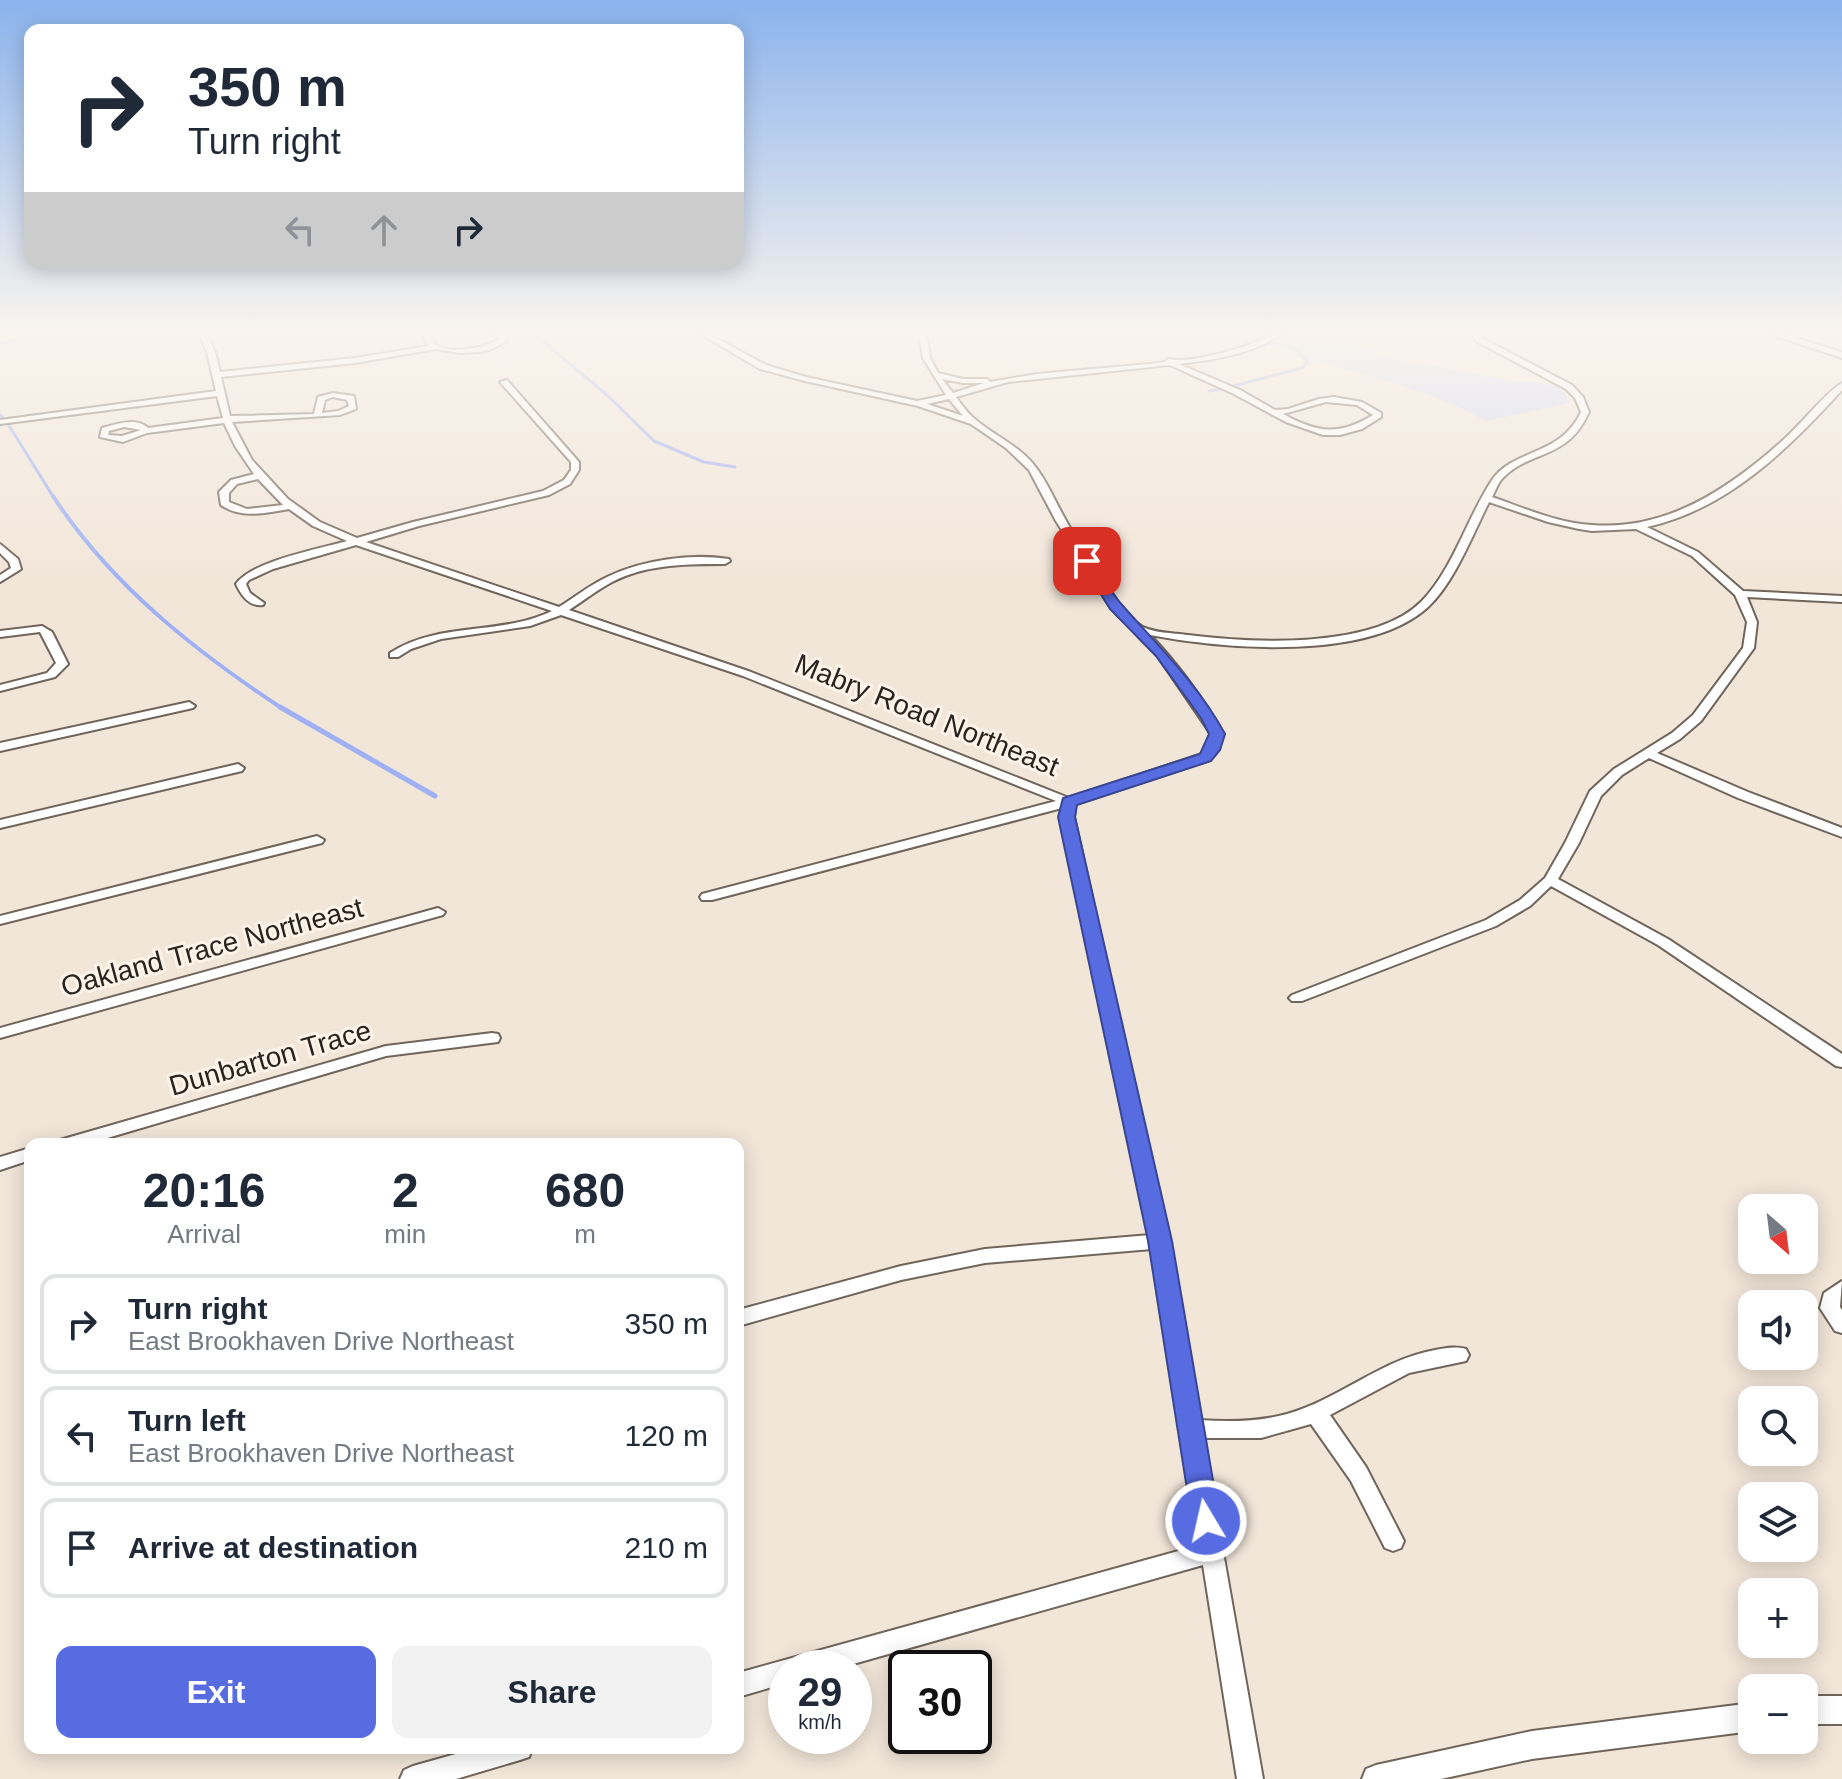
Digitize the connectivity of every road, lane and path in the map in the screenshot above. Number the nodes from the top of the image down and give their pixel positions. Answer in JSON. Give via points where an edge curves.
{"nodes":[{"id":1,"x":46,"y":416,"type":"edge"},
{"id":2,"x":226,"y":416,"type":"edge"},
{"id":3,"x":317,"y":416,"type":"dead end"},
{"id":4,"x":534,"y":416,"type":"edge"},
{"id":5,"x":954,"y":416,"type":"edge"},
{"id":6,"x":969,"y":416,"type":"edge"},
{"id":7,"x":1283,"y":416,"type":"edge"},
{"id":8,"x":1376,"y":416,"type":"edge"},
{"id":9,"x":1582,"y":416,"type":"edge"},
{"id":10,"x":1812,"y":416,"type":"edge"},
{"id":11,"x":227,"y":419,"type":"junction"},
{"id":12,"x":0,"y":422,"type":"edge"},
{"id":13,"x":973,"y":422,"type":"junction"},
{"id":14,"x":146,"y":431,"type":"dead end"},
{"id":15,"x":261,"y":475,"type":"junction"},
{"id":16,"x":1486,"y":498,"type":"junction"},
{"id":17,"x":292,"y":506,"type":"junction"},
{"id":18,"x":1638,"y":526,"type":"junction"},
{"id":19,"x":357,"y":542,"type":"junction"},
{"id":20,"x":0,"y":547,"type":"edge"},
{"id":21,"x":725,"y":561,"type":"dead end"},
{"id":22,"x":231,"y":578,"type":"dead end"},
{"id":23,"x":245,"y":578,"type":"junction"},
{"id":24,"x":0,"y":579,"type":"edge"},
{"id":25,"x":1740,"y":594,"type":"junction"},
{"id":26,"x":1842,"y":599,"type":"edge"},
{"id":27,"x":259,"y":603,"type":"dead end"},
{"id":28,"x":564,"y":611,"type":"junction"},
{"id":29,"x":1135,"y":629,"type":"junction"},
{"id":30,"x":0,"y":634,"type":"edge"},
{"id":31,"x":394,"y":655,"type":"dead end"},
{"id":32,"x":0,"y":688,"type":"edge"},
{"id":33,"x":189,"y":706,"type":"dead end"},
{"id":34,"x":0,"y":747,"type":"edge"},
{"id":35,"x":1647,"y":753,"type":"junction"},
{"id":36,"x":238,"y":768,"type":"dead end"},
{"id":37,"x":1062,"y":803,"type":"junction"},
{"id":38,"x":0,"y":824,"type":"edge"},
{"id":39,"x":1842,"y":833,"type":"edge"},
{"id":40,"x":317,"y":840,"type":"dead end"},
{"id":41,"x":1550,"y":880,"type":"junction"},
{"id":42,"x":707,"y":897,"type":"dead end"},
{"id":43,"x":438,"y":912,"type":"dead end"},
{"id":44,"x":0,"y":920,"type":"edge"},
{"id":45,"x":1297,"y":998,"type":"dead end"},
{"id":46,"x":0,"y":1033,"type":"edge"},
{"id":47,"x":492,"y":1038,"type":"dead end"},
{"id":48,"x":1842,"y":1062,"type":"edge"},
{"id":49,"x":87,"y":1138,"type":"edge"},
{"id":50,"x":24,"y":1156,"type":"edge"},
{"id":51,"x":0,"y":1164,"type":"edge"},
{"id":52,"x":1160,"y":1241,"type":"junction"},
{"id":53,"x":1842,"y":1289,"type":"edge"},
{"id":54,"x":744,"y":1316,"type":"edge"},
{"id":55,"x":1842,"y":1325,"type":"edge"},
{"id":56,"x":1459,"y":1355,"type":"dead end"},
{"id":57,"x":1315,"y":1413,"type":"junction"},
{"id":58,"x":1192,"y":1428,"type":"junction"},
{"id":59,"x":1393,"y":1541,"type":"dead end"},
{"id":60,"x":1211,"y":1552,"type":"junction"},
{"id":61,"x":862,"y":1650,"type":"edge"},
{"id":62,"x":768,"y":1676,"type":"edge"},
{"id":63,"x":744,"y":1683,"type":"edge"},
{"id":64,"x":1818,"y":1710,"type":"edge"},
{"id":65,"x":1842,"y":1710,"type":"edge"},
{"id":66,"x":1738,"y":1719,"type":"edge"},
{"id":67,"x":499,"y":1754,"type":"edge"},
{"id":68,"x":413,"y":1779,"type":"edge"},
{"id":69,"x":1250,"y":1779,"type":"edge"},
{"id":70,"x":1376,"y":1779,"type":"edge"}],
"edges":[{"from":1,"to":12,"type":"street"},
{"from":2,"to":11,"type":"street","name":"Mabry Road Northeast"},
{"from":3,"to":11,"type":"street"},
{"from":4,"to":19,"type":"street","via":[[575,462],[567,482],[546,493]]},
{"from":5,"to":13,"type":"street"},
{"from":6,"to":13,"type":"street"},
{"from":7,"to":8,"type":"street","via":[[1303,429],[1335,434],[1350,432]]},
{"from":9,"to":16,"type":"street","via":[[1566,441],[1514,465]]},
{"from":10,"to":18,"type":"street","via":[[1786,443],[1707,501]]},
{"from":11,"to":14,"type":"street"},
{"from":11,"to":15,"type":"street","name":"Mabry Road Northeast","via":[[239,447]]},
{"from":13,"to":29,"type":"street","via":[[1033,469],[1115,606]]},
{"from":15,"to":17,"type":"street","name":"Mabry Road Northeast"},
{"from":15,"to":17,"type":"street","via":[[234,482],[224,492],[224,503],[254,511]]},
{"from":16,"to":18,"type":"street","via":[[1580,526]]},
{"from":16,"to":29,"type":"street","via":[[1432,596],[1394,623],[1344,637],[1286,643],[1198,642]]},
{"from":17,"to":19,"type":"street","name":"Mabry Road Northeast","via":[[312,522]]},
{"from":18,"to":25,"type":"street","via":[[1695,554]]},
{"from":19,"to":23,"type":"street"},
{"from":19,"to":28,"type":"street","name":"Mabry Road Northeast"},
{"from":20,"to":24,"type":"street","via":[[16,569]]},
{"from":21,"to":28,"type":"street","via":[[628,573],[610,579]]},
{"from":22,"to":23,"type":"street"},
{"from":23,"to":27,"type":"street","via":[[242,590]]},
{"from":25,"to":26,"type":"street"},
{"from":25,"to":35,"type":"street","via":[[1752,622],[1748,648],[1697,718]]},
{"from":28,"to":31,"type":"street","via":[[520,626],[425,640]]},
{"from":28,"to":37,"type":"street","name":"Mabry Road Northeast","via":[[747,674],[1014,778]]},
{"from":29,"to":37,"type":"street","via":[[1161,653],[1202,709],[1217,734],[1216,743],[1206,757]]},
{"from":30,"to":32,"type":"street","via":[[42,629],[62,664],[51,675]]},
{"from":33,"to":34,"type":"street"},
{"from":35,"to":39,"type":"street"},
{"from":35,"to":41,"type":"street","via":[[1595,794]]},
{"from":36,"to":38,"type":"street"},
{"from":37,"to":42,"type":"street"},
{"from":37,"to":52,"type":"street","name":"Mabry Road Northeast"},
{"from":40,"to":44,"type":"street"},
{"from":41,"to":45,"type":"street","via":[[1491,923]]},
{"from":41,"to":48,"type":"street","via":[[1663,942]]},
{"from":43,"to":46,"type":"street","name":"Oakland Trace Northeast"},
{"from":47,"to":49,"type":"street","name":"Dunbarton Trace","via":[[386,1051]]},
{"from":50,"to":51,"type":"street"},
{"from":52,"to":54,"type":"street","via":[[985,1256]]},
{"from":52,"to":58,"type":"street","name":"Mabry Road Northeast"},
{"from":53,"to":55,"type":"street","via":[[1831,1298],[1830,1308]]},
{"from":56,"to":57,"type":"street","via":[[1394,1371]]},
{"from":57,"to":58,"type":"street","via":[[1261,1429]]},
{"from":57,"to":59,"type":"street","via":[[1349,1453]]},
{"from":58,"to":60,"type":"street","name":"Mabry Road Northeast"},
{"from":60,"to":61,"type":"street"},
{"from":60,"to":69,"type":"street","name":"Mabry Road Northeast"},
{"from":62,"to":63,"type":"street"},
{"from":64,"to":65,"type":"street"},
{"from":66,"to":70,"type":"street","via":[[1532,1745]]},
{"from":67,"to":68,"type":"street"}]}
